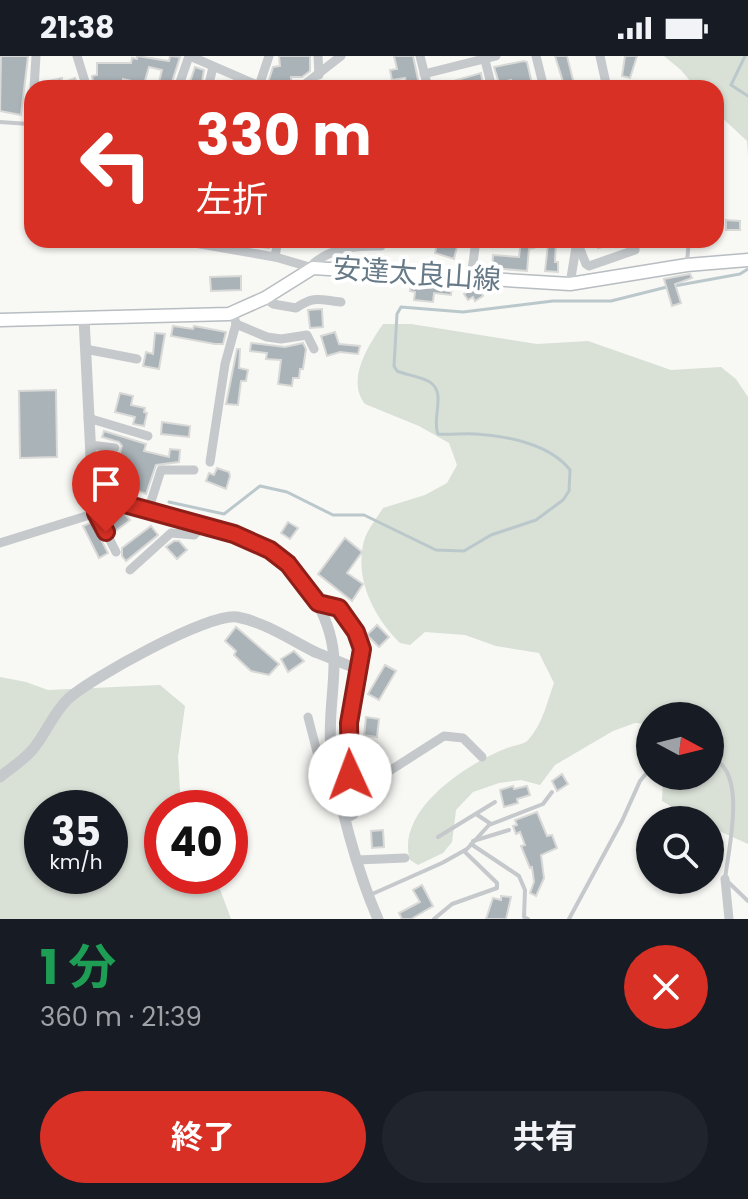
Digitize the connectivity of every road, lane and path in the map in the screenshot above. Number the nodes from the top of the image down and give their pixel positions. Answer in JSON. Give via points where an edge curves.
{"nodes":[{"id":1,"x":36,"y":56,"type":"edge"},
{"id":2,"x":77,"y":56,"type":"edge"},
{"id":3,"x":190,"y":56,"type":"edge"},
{"id":4,"x":269,"y":56,"type":"edge"},
{"id":5,"x":318,"y":56,"type":"edge"},
{"id":6,"x":341,"y":56,"type":"edge"},
{"id":7,"x":420,"y":56,"type":"edge"},
{"id":8,"x":496,"y":56,"type":"edge"},
{"id":9,"x":536,"y":56,"type":"edge"},
{"id":10,"x":600,"y":56,"type":"edge"},
{"id":11,"x":484,"y":57,"type":"edge"},
{"id":12,"x":213,"y":67,"type":"junction"},
{"id":13,"x":424,"y":74,"type":"junction"},
{"id":14,"x":319,"y":75,"type":"junction"},
{"id":15,"x":34,"y":80,"type":"edge"},
{"id":16,"x":84,"y":80,"type":"edge"},
{"id":17,"x":181,"y":80,"type":"edge"},
{"id":18,"x":210,"y":80,"type":"edge"},
{"id":19,"x":244,"y":80,"type":"edge"},
{"id":20,"x":263,"y":80,"type":"edge"},
{"id":21,"x":312,"y":80,"type":"edge"},
{"id":22,"x":426,"y":80,"type":"edge"},
{"id":23,"x":490,"y":80,"type":"edge"},
{"id":24,"x":542,"y":80,"type":"edge"},
{"id":25,"x":605,"y":80,"type":"edge"},
{"id":26,"x":0,"y":122,"type":"edge"},
{"id":27,"x":24,"y":124,"type":"edge"},
{"id":28,"x":223,"y":248,"type":"edge"},
{"id":29,"x":277,"y":248,"type":"edge"},
{"id":30,"x":341,"y":248,"type":"edge"},
{"id":31,"x":475,"y":248,"type":"edge"},
{"id":32,"x":576,"y":248,"type":"edge"},
{"id":33,"x":580,"y":248,"type":"edge"},
{"id":34,"x":635,"y":248,"type":"edge"},
{"id":35,"x":688,"y":248,"type":"edge"},
{"id":36,"x":275,"y":257,"type":"junction"},
{"id":37,"x":748,"y":260,"type":"edge"},
{"id":38,"x":687,"y":265,"type":"junction"},
{"id":39,"x":313,"y":268,"type":"junction"},
{"id":40,"x":471,"y":278,"type":"junction"},
{"id":41,"x":570,"y":284,"type":"junction"},
{"id":42,"x":265,"y":298,"type":"junction"},
{"id":43,"x":341,"y":302,"type":"dead end"},
{"id":44,"x":84,"y":318,"type":"junction"},
{"id":45,"x":235,"y":318,"type":"junction"},
{"id":46,"x":0,"y":320,"type":"edge"},
{"id":47,"x":85,"y":349,"type":"junction"},
{"id":48,"x":314,"y":349,"type":"dead end"},
{"id":49,"x":137,"y":359,"type":"dead end"},
{"id":50,"x":88,"y":418,"type":"junction"},
{"id":51,"x":148,"y":436,"type":"dead end"},
{"id":52,"x":90,"y":445,"type":"junction"},
{"id":53,"x":115,"y":448,"type":"dead end"},
{"id":54,"x":210,"y":462,"type":"dead end"},
{"id":55,"x":194,"y":470,"type":"dead end"},
{"id":56,"x":114,"y":501,"type":"junction"},
{"id":57,"x":148,"y":511,"type":"junction"},
{"id":58,"x":96,"y":513,"type":"junction"},
{"id":59,"x":204,"y":525,"type":"junction"},
{"id":60,"x":0,"y":543,"type":"edge"},
{"id":61,"x":116,"y":552,"type":"dead end"},
{"id":62,"x":130,"y":570,"type":"dead end"},
{"id":63,"x":318,"y":603,"type":"junction"},
{"id":64,"x":360,"y":670,"type":"junction"},
{"id":65,"x":308,"y":717,"type":"dead end"},
{"id":66,"x":482,"y":757,"type":"dead end"},
{"id":67,"x":334,"y":762,"type":"junction"},
{"id":68,"x":724,"y":764,"type":"edge"},
{"id":69,"x":0,"y":777,"type":"edge"},
{"id":70,"x":636,"y":790,"type":"edge"},
{"id":71,"x":552,"y":792,"type":"dead end"},
{"id":72,"x":355,"y":793,"type":"junction"},
{"id":73,"x":495,"y":802,"type":"dead end"},
{"id":74,"x":476,"y":814,"type":"junction"},
{"id":75,"x":346,"y":818,"type":"junction"},
{"id":76,"x":491,"y":824,"type":"junction"},
{"id":77,"x":509,"y":830,"type":"dead end"},
{"id":78,"x":438,"y":837,"type":"dead end"},
{"id":79,"x":472,"y":842,"type":"junction"},
{"id":80,"x":464,"y":851,"type":"junction"},
{"id":81,"x":405,"y":858,"type":"dead end"},
{"id":82,"x":357,"y":860,"type":"junction"},
{"id":83,"x":725,"y":879,"type":"junction"},
{"id":84,"x":368,"y":896,"type":"junction"},
{"id":85,"x":748,"y":901,"type":"edge"},
{"id":86,"x":378,"y":919,"type":"edge"},
{"id":87,"x":434,"y":919,"type":"edge"},
{"id":88,"x":528,"y":919,"type":"edge"},
{"id":89,"x":569,"y":919,"type":"edge"},
{"id":90,"x":729,"y":919,"type":"edge"}],
"edges":[{"from":1,"to":15,"type":"street"},
{"from":2,"to":16,"type":"street"},
{"from":3,"to":12,"type":"street"},
{"from":3,"to":17,"type":"street"},
{"from":4,"to":20,"type":"street"},
{"from":5,"to":14,"type":"street"},
{"from":6,"to":14,"type":"street"},
{"from":7,"to":13,"type":"street"},
{"from":8,"to":11,"type":"street"},
{"from":9,"to":24,"type":"street"},
{"from":10,"to":25,"type":"street"},
{"from":11,"to":13,"type":"street"},
{"from":11,"to":23,"type":"street"},
{"from":12,"to":18,"type":"street"},
{"from":12,"to":19,"type":"street"},
{"from":13,"to":22,"type":"street"},
{"from":14,"to":21,"type":"street"},
{"from":26,"to":27,"type":"lane"},
{"from":28,"to":36,"type":"street"},
{"from":29,"to":36,"type":"street"},
{"from":30,"to":39,"type":"street","via":[[318,259]]},
{"from":31,"to":40,"type":"street"},
{"from":32,"to":41,"type":"street"},
{"from":33,"to":34,"type":"street","via":[[589,266]]},
{"from":35,"to":38,"type":"lane"},
{"from":36,"to":39,"type":"street"},
{"from":37,"to":38,"type":"main road","name":"安達太良山線"},
{"from":38,"to":41,"type":"main road","name":"安達太良山線"},
{"from":39,"to":40,"type":"main road","name":"安達太良山線"},
{"from":39,"to":42,"type":"main road","name":"安達太良山線"},
{"from":40,"to":41,"type":"main road","name":"安達太良山線"},
{"from":42,"to":43,"type":"street","via":[[296,308],[317,298],[331,306]]},
{"from":42,"to":45,"type":"main road","name":"安達太良山線"},
{"from":44,"to":45,"type":"main road","name":"安達太良山線"},
{"from":44,"to":46,"type":"main road","name":"安達太良山線"},
{"from":44,"to":47,"type":"street"},
{"from":45,"to":48,"type":"street","via":[[267,337],[307,335]]},
{"from":45,"to":54,"type":"street"},
{"from":47,"to":49,"type":"street"},
{"from":47,"to":50,"type":"street"},
{"from":50,"to":51,"type":"street"},
{"from":50,"to":52,"type":"street"},
{"from":52,"to":53,"type":"street"},
{"from":52,"to":56,"type":"street","via":[[96,475]]},
{"from":55,"to":57,"type":"street","via":[[161,470]]},
{"from":56,"to":57,"type":"street"},
{"from":56,"to":58,"type":"street"},
{"from":57,"to":59,"type":"street"},
{"from":58,"to":60,"type":"street"},
{"from":58,"to":61,"type":"street"},
{"from":59,"to":62,"type":"street","via":[[194,535],[171,533]]},
{"from":59,"to":63,"type":"street","via":[[270,550]]},
{"from":63,"to":64,"type":"street","via":[[336,606],[350,622],[361,641]]},
{"from":63,"to":67,"type":"street","via":[[333,648]]},
{"from":64,"to":69,"type":"street","bridge":true,"via":[[251,621],[215,618],[84,687],[62,706],[28,755]]},
{"from":64,"to":72,"type":"street","via":[[347,745]]},
{"from":65,"to":67,"type":"street","via":[[317,752],[324,761]]},
{"from":66,"to":72,"type":"street","via":[[463,738],[444,736]]},
{"from":67,"to":75,"type":"street"},
{"from":68,"to":83,"type":"lane","via":[[736,792]]},
{"from":70,"to":89,"type":"lane"},
{"from":71,"to":76,"type":"lane","via":[[543,804]]},
{"from":72,"to":75,"type":"street","via":[[356,810]]},
{"from":73,"to":74,"type":"lane"},
{"from":74,"to":76,"type":"lane"},
{"from":74,"to":78,"type":"lane"},
{"from":75,"to":82,"type":"street"},
{"from":76,"to":79,"type":"lane"},
{"from":77,"to":79,"type":"lane"},
{"from":79,"to":80,"type":"lane"},
{"from":79,"to":88,"type":"lane","via":[[519,876]]},
{"from":80,"to":84,"type":"lane"},
{"from":80,"to":87,"type":"lane","via":[[497,888],[452,904]]},
{"from":81,"to":82,"type":"street"},
{"from":82,"to":84,"type":"street"},
{"from":83,"to":85,"type":"lane"},
{"from":83,"to":90,"type":"street"},
{"from":84,"to":86,"type":"street"}]}
